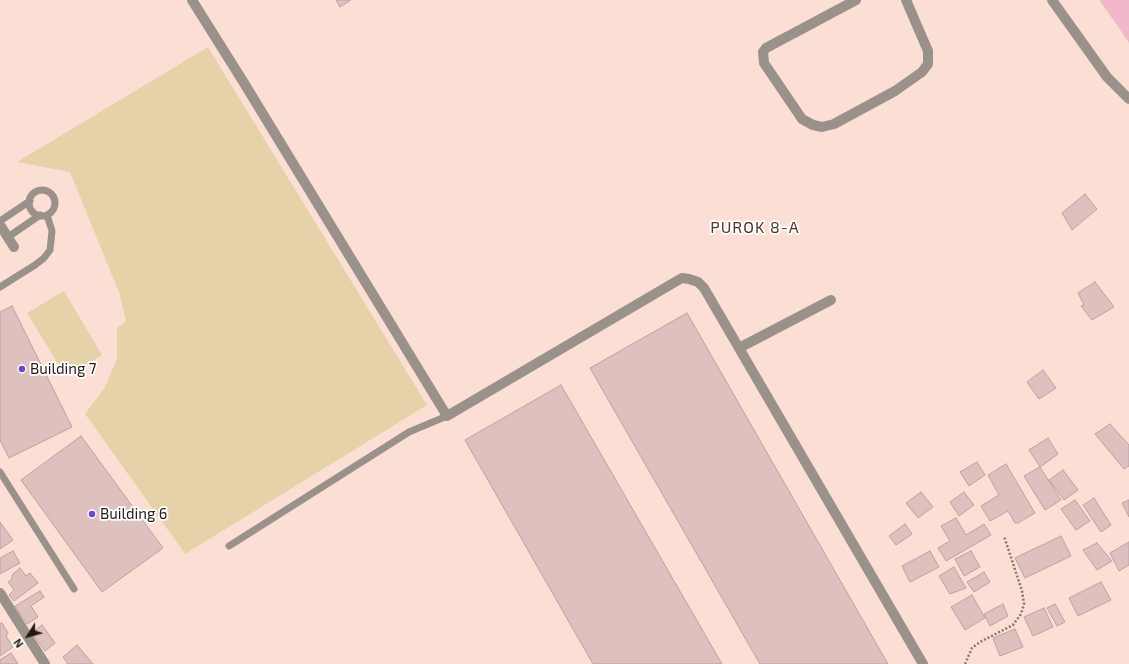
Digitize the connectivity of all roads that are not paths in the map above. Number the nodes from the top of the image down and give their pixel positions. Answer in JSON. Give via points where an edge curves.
{"nodes":[{"id":1,"x":192,"y":0,"type":"edge"},
{"id":2,"x":856,"y":0,"type":"edge"},
{"id":3,"x":906,"y":0,"type":"edge"},
{"id":4,"x":1052,"y":0,"type":"edge"},
{"id":5,"x":1129,"y":99,"type":"edge"},
{"id":6,"x":30,"y":201,"type":"junction"},
{"id":7,"x":43,"y":215,"type":"junction"},
{"id":8,"x":0,"y":221,"type":"edge"},
{"id":9,"x":0,"y":225,"type":"edge"},
{"id":10,"x":8,"y":237,"type":"junction"},
{"id":11,"x":14,"y":247,"type":"dead end"},
{"id":12,"x":0,"y":287,"type":"edge"},
{"id":13,"x":831,"y":300,"type":"dead end"},
{"id":14,"x":739,"y":348,"type":"junction"},
{"id":15,"x":447,"y":416,"type":"junction"},
{"id":16,"x":0,"y":472,"type":"edge"},
{"id":17,"x":229,"y":546,"type":"dead end"},
{"id":18,"x":74,"y":589,"type":"dead end"},
{"id":19,"x":0,"y":593,"type":"edge"},
{"id":20,"x":45,"y":664,"type":"edge"},
{"id":21,"x":923,"y":664,"type":"edge"}],
"edges":[{"from":1,"to":15,"type":"street"},
{"from":2,"to":3,"type":"street","via":[[766,48],[763,52],[764,63],[802,119],[813,125],[822,127],[834,124],[895,91],[922,72],[928,64],[928,51]]},
{"from":4,"to":5,"type":"street","via":[[1107,77]]},
{"from":6,"to":7,"type":"lane","via":[[33,212]]},
{"from":6,"to":7,"type":"lane","via":[[33,194],[40,190],[50,193],[55,199],[54,206]]},
{"from":6,"to":8,"type":"lane"},
{"from":7,"to":10,"type":"lane"},
{"from":7,"to":12,"type":"lane","via":[[52,231],[50,250],[35,265]]},
{"from":9,"to":10,"type":"street"},
{"from":10,"to":11,"type":"street"},
{"from":13,"to":14,"type":"street"},
{"from":14,"to":15,"type":"street","via":[[704,288],[690,278],[682,278]]},
{"from":14,"to":21,"type":"street"},
{"from":15,"to":17,"type":"lane","via":[[409,432]]},
{"from":16,"to":18,"type":"lane"},
{"from":19,"to":20,"type":"street"}]}
